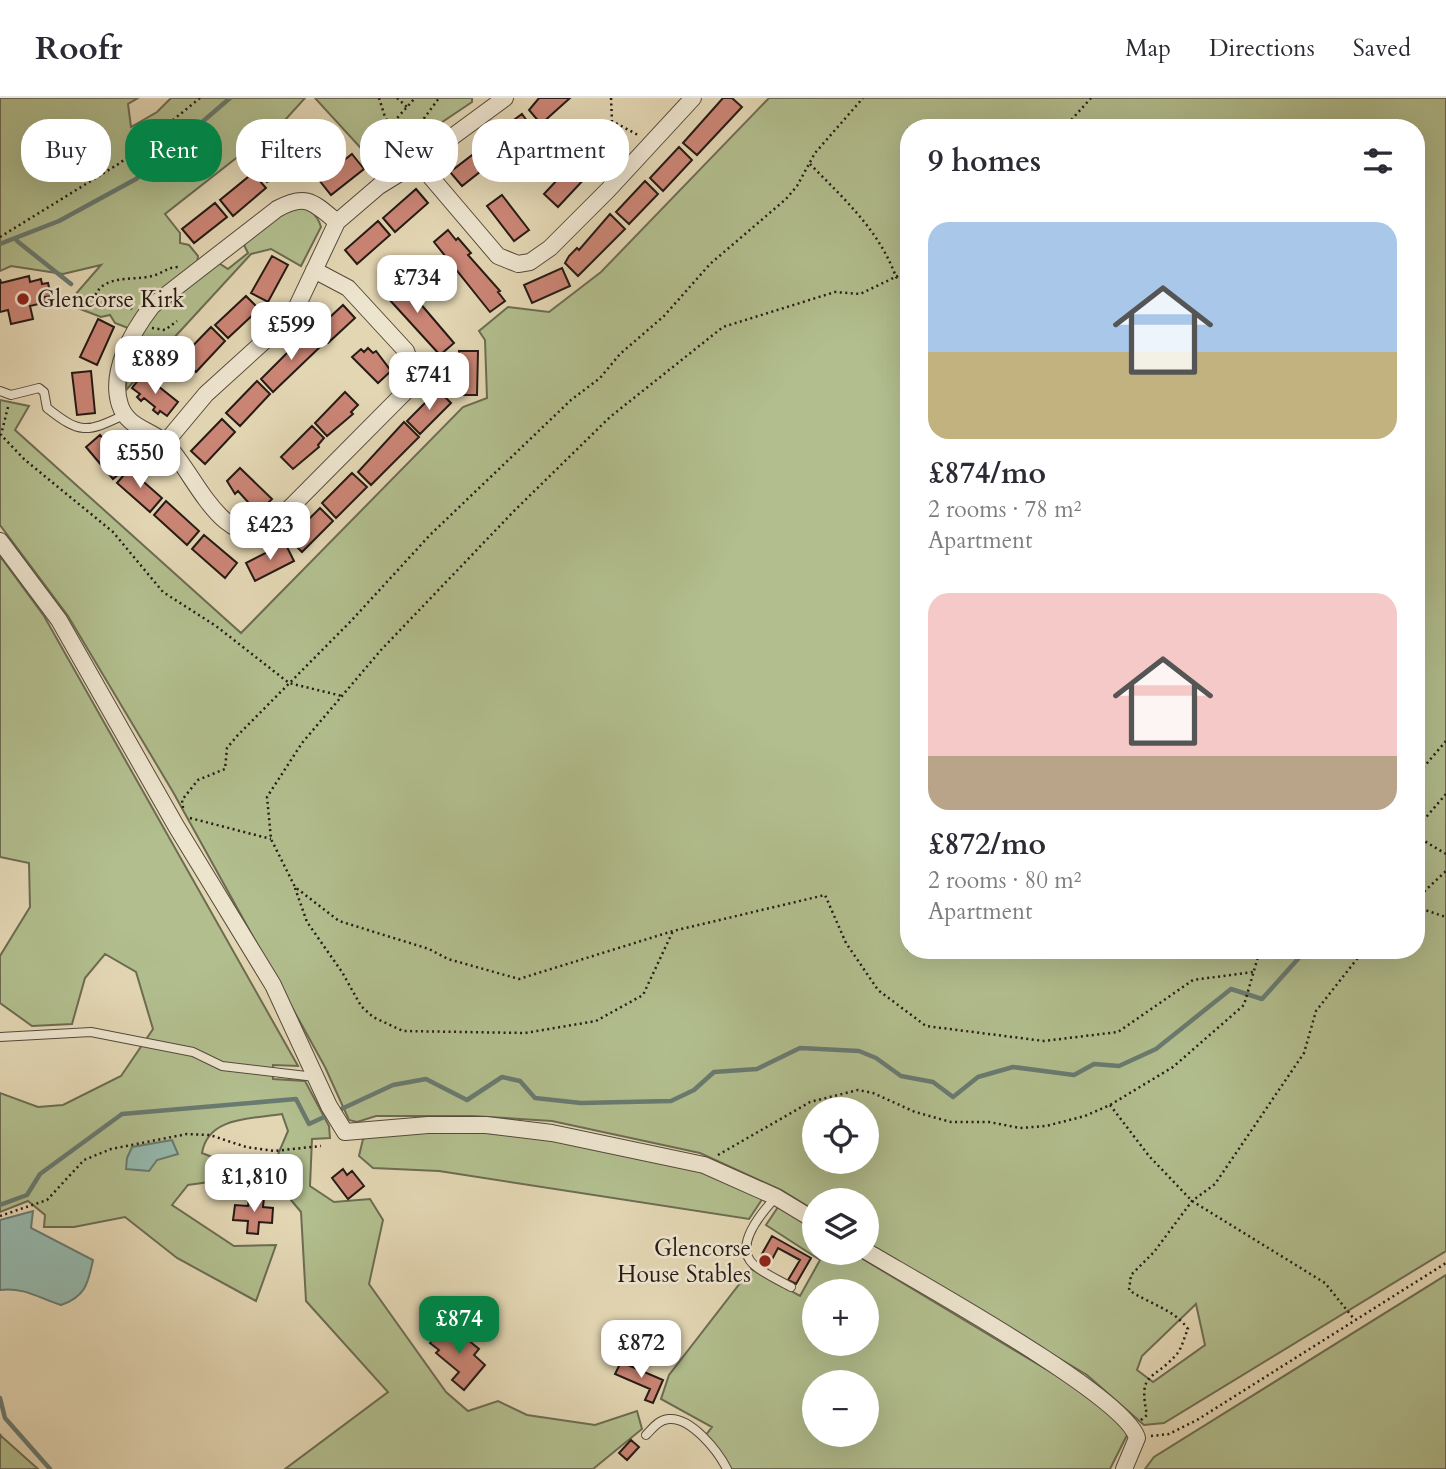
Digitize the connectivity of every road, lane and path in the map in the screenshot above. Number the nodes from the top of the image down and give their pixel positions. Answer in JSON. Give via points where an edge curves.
{"nodes":[{"id":1,"x":200,"y":98,"type":"edge"},
{"id":2,"x":379,"y":98,"type":"edge"},
{"id":3,"x":397,"y":98,"type":"edge"},
{"id":4,"x":415,"y":98,"type":"edge"},
{"id":5,"x":439,"y":98,"type":"edge"},
{"id":6,"x":505,"y":98,"type":"edge"},
{"id":7,"x":611,"y":98,"type":"edge"},
{"id":8,"x":692,"y":98,"type":"edge"},
{"id":9,"x":863,"y":98,"type":"edge"},
{"id":10,"x":1091,"y":98,"type":"edge"},
{"id":11,"x":407,"y":107,"type":"junction"},
{"id":12,"x":387,"y":119,"type":"edge"},
{"id":13,"x":396,"y":119,"type":"edge"},
{"id":14,"x":424,"y":119,"type":"edge"},
{"id":15,"x":1072,"y":119,"type":"edge"},
{"id":16,"x":458,"y":132,"type":"edge"},
{"id":17,"x":650,"y":141,"type":"junction"},
{"id":18,"x":809,"y":163,"type":"junction"},
{"id":19,"x":388,"y":182,"type":"edge"},
{"id":20,"x":435,"y":182,"type":"edge"},
{"id":21,"x":337,"y":222,"type":"junction"},
{"id":22,"x":0,"y":237,"type":"edge"},
{"id":23,"x":184,"y":265,"type":"dead end"},
{"id":24,"x":314,"y":270,"type":"junction"},
{"id":25,"x":900,"y":274,"type":"edge"},
{"id":26,"x":896,"y":276,"type":"junction"},
{"id":27,"x":900,"y":279,"type":"edge"},
{"id":28,"x":142,"y":319,"type":"junction"},
{"id":29,"x":177,"y":321,"type":"dead end"},
{"id":30,"x":0,"y":391,"type":"edge"},
{"id":31,"x":11,"y":395,"type":"junction"},
{"id":32,"x":124,"y":415,"type":"junction"},
{"id":33,"x":165,"y":443,"type":"junction"},
{"id":34,"x":0,"y":541,"type":"edge"},
{"id":35,"x":289,"y":683,"type":"junction"},
{"id":36,"x":342,"y":696,"type":"junction"},
{"id":37,"x":1446,"y":740,"type":"edge"},
{"id":38,"x":1425,"y":765,"type":"edge"},
{"id":39,"x":1446,"y":794,"type":"edge"},
{"id":40,"x":1425,"y":818,"type":"edge"},
{"id":41,"x":271,"y":839,"type":"junction"},
{"id":42,"x":1425,"y":841,"type":"edge"},
{"id":43,"x":1446,"y":854,"type":"edge"},
{"id":44,"x":1446,"y":872,"type":"edge"},
{"id":45,"x":295,"y":887,"type":"junction"},
{"id":46,"x":1425,"y":891,"type":"edge"},
{"id":47,"x":1425,"y":910,"type":"edge"},
{"id":48,"x":1446,"y":917,"type":"edge"},
{"id":49,"x":673,"y":931,"type":"junction"},
{"id":50,"x":1257,"y":959,"type":"edge"},
{"id":51,"x":1357,"y":959,"type":"edge"},
{"id":52,"x":1253,"y":972,"type":"junction"},
{"id":53,"x":0,"y":1037,"type":"edge"},
{"id":54,"x":315,"y":1077,"type":"junction"},
{"id":55,"x":1110,"y":1105,"type":"junction"},
{"id":56,"x":321,"y":1146,"type":"dead end"},
{"id":57,"x":704,"y":1165,"type":"junction"},
{"id":58,"x":776,"y":1197,"type":"junction"},
{"id":59,"x":1192,"y":1202,"type":"junction"},
{"id":60,"x":802,"y":1213,"type":"edge"},
{"id":61,"x":0,"y":1216,"type":"edge"},
{"id":62,"x":879,"y":1259,"type":"edge"},
{"id":63,"x":1446,"y":1263,"type":"edge"},
{"id":64,"x":790,"y":1287,"type":"dead end"},
{"id":65,"x":1355,"y":1320,"type":"junction"},
{"id":66,"x":1136,"y":1433,"type":"junction"},
{"id":67,"x":646,"y":1435,"type":"dead end"},
{"id":68,"x":727,"y":1469,"type":"edge"},
{"id":69,"x":1124,"y":1469,"type":"edge"}],
"edges":[{"from":1,"to":22,"type":"path","via":[[120,163]]},
{"from":2,"to":12,"type":"path"},
{"from":3,"to":11,"type":"path"},
{"from":4,"to":11,"type":"path"},
{"from":5,"to":14,"type":"path"},
{"from":6,"to":16,"type":"street"},
{"from":7,"to":17,"type":"path","via":[[612,121]]},
{"from":8,"to":17,"type":"street"},
{"from":9,"to":18,"type":"path"},
{"from":10,"to":15,"type":"path"},
{"from":11,"to":13,"type":"path"},
{"from":17,"to":20,"type":"street","via":[[608,190],[530,262],[518,264],[498,256]]},
{"from":18,"to":26,"type":"path","via":[[871,227]]},
{"from":18,"to":35,"type":"path","via":[[786,198],[710,264],[664,316],[430,536]]},
{"from":19,"to":21,"type":"street"},
{"from":21,"to":24,"type":"street"},
{"from":21,"to":28,"type":"street","via":[[305,199],[287,203],[203,264]]},
{"from":23,"to":28,"type":"path","via":[[154,276],[114,280],[98,289],[96,301],[100,304],[125,304]]},
{"from":24,"to":33,"type":"street","via":[[293,315],[206,394]]},
{"from":24,"to":33,"type":"street","via":[[348,288],[406,351],[413,371],[410,387],[272,526],[257,533],[239,529],[206,501]]},
{"from":25,"to":26,"type":"path"},
{"from":26,"to":27,"type":"path"},
{"from":26,"to":36,"type":"path","via":[[860,294],[835,292],[723,327],[610,417],[428,600]]},
{"from":28,"to":29,"type":"path","via":[[160,331]]},
{"from":28,"to":32,"type":"street","via":[[119,375],[117,393]]},
{"from":30,"to":31,"type":"lane"},
{"from":31,"to":32,"type":"lane","via":[[39,388],[47,408],[81,430]]},
{"from":31,"to":35,"type":"path","via":[[1,435],[25,460],[113,533],[163,592]]},
{"from":32,"to":33,"type":"street"},
{"from":34,"to":54,"type":"street","via":[[59,620],[273,985]]},
{"from":35,"to":36,"type":"path"},
{"from":35,"to":41,"type":"path","via":[[227,748],[225,769],[198,780],[182,800],[184,817]]},
{"from":36,"to":41,"type":"path","via":[[302,743],[267,797]]},
{"from":37,"to":38,"type":"path"},
{"from":39,"to":40,"type":"path"},
{"from":41,"to":45,"type":"path"},
{"from":42,"to":43,"type":"path"},
{"from":44,"to":46,"type":"path"},
{"from":45,"to":49,"type":"path","via":[[339,921],[519,979]]},
{"from":45,"to":49,"type":"path","via":[[307,922],[361,1006],[403,1031],[525,1033],[596,1021],[643,995]]},
{"from":47,"to":48,"type":"path"},
{"from":49,"to":52,"type":"path","via":[[825,895],[846,943],[877,990],[926,1026],[1044,1041],[1118,1032],[1192,980]]},
{"from":50,"to":52,"type":"path"},
{"from":51,"to":59,"type":"path","via":[[1316,1011],[1304,1053],[1215,1184]]},
{"from":52,"to":55,"type":"path","via":[[1244,1005],[1172,1067]]},
{"from":53,"to":54,"type":"lane","via":[[91,1032],[193,1052],[222,1066]]},
{"from":54,"to":57,"type":"street","via":[[345,1132],[486,1125],[552,1133]]},
{"from":55,"to":57,"type":"path","via":[[1046,1126],[1020,1128],[951,1122],[858,1090],[810,1102]]},
{"from":55,"to":59,"type":"path"},
{"from":56,"to":61,"type":"path","via":[[274,1151],[210,1135],[187,1135],[111,1149],[83,1160],[47,1199]]},
{"from":57,"to":58,"type":"street"},
{"from":58,"to":60,"type":"street"},
{"from":58,"to":64,"type":"lane","via":[[751,1232],[746,1249],[751,1263]]},
{"from":59,"to":65,"type":"path","via":[[1325,1283]]},
{"from":59,"to":66,"type":"path","via":[[1131,1275],[1129,1290],[1178,1315],[1188,1329],[1178,1354],[1148,1379],[1142,1391],[1147,1415]]},
{"from":62,"to":66,"type":"street","via":[[1081,1381],[1126,1418]]},
{"from":63,"to":65,"type":"path"},
{"from":65,"to":66,"type":"path","via":[[1197,1420],[1169,1434]]},
{"from":66,"to":69,"type":"street"},
{"from":67,"to":68,"type":"lane","via":[[658,1422],[684,1423],[720,1456]]}]}
